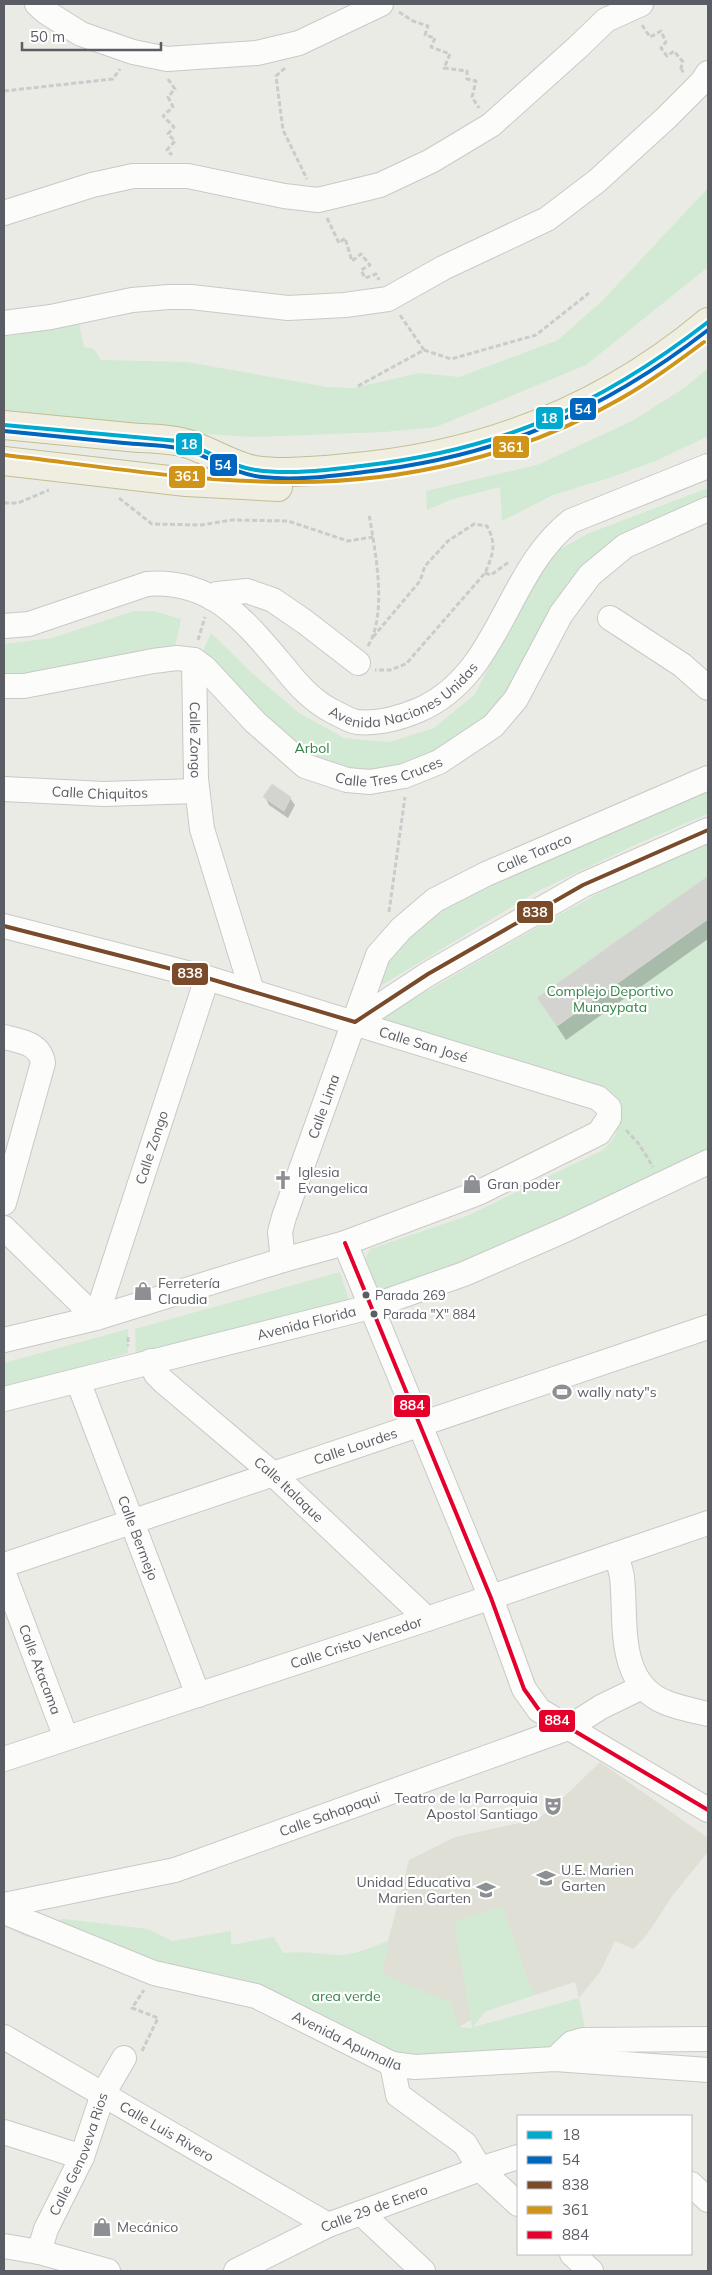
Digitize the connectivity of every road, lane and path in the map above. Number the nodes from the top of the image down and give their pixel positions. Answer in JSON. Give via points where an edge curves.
{"nodes":[{"id":1,"x":37,"y":4,"type":"edge"},
{"id":2,"x":390,"y":8,"type":"edge"},
{"id":3,"x":610,"y":12,"type":"edge"},
{"id":4,"x":644,"y":12,"type":"edge"},
{"id":5,"x":133,"y":52,"type":"junction"},
{"id":6,"x":167,"y":59,"type":"junction"},
{"id":7,"x":705,"y":77,"type":"edge"},
{"id":8,"x":4,"y":91,"type":"edge"},
{"id":9,"x":492,"y":125,"type":"junction"},
{"id":10,"x":168,"y":176,"type":"junction"},
{"id":11,"x":4,"y":213,"type":"edge"},
{"id":12,"x":589,"y":293,"type":"dead end"},
{"id":13,"x":708,"y":322,"type":"edge"},
{"id":14,"x":4,"y":323,"type":"edge"},
{"id":15,"x":708,"y":347,"type":"edge"},
{"id":16,"x":424,"y":350,"type":"dead end"},
{"id":17,"x":4,"y":425,"type":"edge"},
{"id":18,"x":4,"y":461,"type":"edge"},
{"id":19,"x":708,"y":466,"type":"edge"},
{"id":20,"x":57,"y":490,"type":"dead end"},
{"id":21,"x":118,"y":497,"type":"dead end"},
{"id":22,"x":4,"y":503,"type":"edge"},
{"id":23,"x":708,"y":509,"type":"edge"},
{"id":24,"x":370,"y":514,"type":"dead end"},
{"id":25,"x":373,"y":537,"type":"junction"},
{"id":26,"x":212,"y":598,"type":"junction"},
{"id":27,"x":610,"y":618,"type":"dead end"},
{"id":28,"x":4,"y":626,"type":"edge"},
{"id":29,"x":373,"y":637,"type":"junction"},
{"id":30,"x":194,"y":660,"type":"junction"},
{"id":31,"x":358,"y":663,"type":"junction"},
{"id":32,"x":4,"y":686,"type":"edge"},
{"id":33,"x":708,"y":688,"type":"edge"},
{"id":34,"x":404,"y":776,"type":"junction"},
{"id":35,"x":708,"y":778,"type":"edge"},
{"id":36,"x":4,"y":789,"type":"edge"},
{"id":37,"x":197,"y":791,"type":"junction"},
{"id":38,"x":708,"y":830,"type":"edge"},
{"id":39,"x":388,"y":921,"type":"dead end"},
{"id":40,"x":4,"y":926,"type":"edge"},
{"id":41,"x":378,"y":955,"type":"joint"},
{"id":42,"x":208,"y":978,"type":"junction"},
{"id":43,"x":252,"y":991,"type":"junction"},
{"id":44,"x":355,"y":1022,"type":"junction"},
{"id":45,"x":4,"y":1037,"type":"edge"},
{"id":46,"x":609,"y":1130,"type":"junction"},
{"id":47,"x":707,"y":1168,"type":"edge"},
{"id":48,"x":654,"y":1169,"type":"dead end"},
{"id":49,"x":4,"y":1203,"type":"edge"},
{"id":50,"x":4,"y":1228,"type":"edge"},
{"id":51,"x":345,"y":1243,"type":"junction"},
{"id":52,"x":283,"y":1260,"type":"junction"},
{"id":53,"x":370,"y":1308,"type":"junction"},
{"id":54,"x":96,"y":1318,"type":"junction"},
{"id":55,"x":708,"y":1327,"type":"edge"},
{"id":56,"x":4,"y":1340,"type":"edge"},
{"id":57,"x":151,"y":1361,"type":"junction"},
{"id":58,"x":78,"y":1381,"type":"junction"},
{"id":59,"x":4,"y":1399,"type":"edge"},
{"id":60,"x":420,"y":1424,"type":"junction"},
{"id":61,"x":273,"y":1474,"type":"junction"},
{"id":62,"x":132,"y":1522,"type":"junction"},
{"id":63,"x":708,"y":1523,"type":"edge"},
{"id":64,"x":616,"y":1555,"type":"junction"},
{"id":65,"x":4,"y":1565,"type":"edge"},
{"id":66,"x":4,"y":1574,"type":"edge"},
{"id":67,"x":490,"y":1598,"type":"junction"},
{"id":68,"x":427,"y":1619,"type":"junction"},
{"id":69,"x":642,"y":1687,"type":"junction"},
{"id":70,"x":198,"y":1695,"type":"junction"},
{"id":71,"x":708,"y":1714,"type":"edge"},
{"id":72,"x":568,"y":1728,"type":"junction"},
{"id":73,"x":66,"y":1738,"type":"junction"},
{"id":74,"x":4,"y":1759,"type":"edge"},
{"id":75,"x":708,"y":1810,"type":"edge"},
{"id":76,"x":4,"y":1905,"type":"edge"},
{"id":77,"x":4,"y":1912,"type":"edge"},
{"id":78,"x":154,"y":1974,"type":"junction"},
{"id":79,"x":4,"y":2037,"type":"edge"},
{"id":80,"x":708,"y":2039,"type":"edge"},
{"id":81,"x":124,"y":2058,"type":"joint"},
{"id":82,"x":555,"y":2059,"type":"junction"},
{"id":83,"x":392,"y":2064,"type":"junction"},
{"id":84,"x":708,"y":2070,"type":"edge"},
{"id":85,"x":103,"y":2094,"type":"junction"},
{"id":86,"x":4,"y":2132,"type":"edge"},
{"id":87,"x":517,"y":2156,"type":"edge"},
{"id":88,"x":82,"y":2157,"type":"junction"},
{"id":89,"x":480,"y":2169,"type":"junction"},
{"id":90,"x":708,"y":2182,"type":"edge"},
{"id":91,"x":692,"y":2183,"type":"edge"},
{"id":92,"x":692,"y":2184,"type":"edge"},
{"id":93,"x":708,"y":2200,"type":"edge"},
{"id":94,"x":517,"y":2203,"type":"edge"},
{"id":95,"x":362,"y":2214,"type":"junction"},
{"id":96,"x":328,"y":2225,"type":"junction"},
{"id":97,"x":4,"y":2246,"type":"edge"},
{"id":98,"x":39,"y":2252,"type":"junction"},
{"id":99,"x":573,"y":2255,"type":"edge"},
{"id":100,"x":108,"y":2271,"type":"edge"},
{"id":101,"x":236,"y":2271,"type":"edge"},
{"id":102,"x":423,"y":2271,"type":"edge"},
{"id":103,"x":591,"y":2271,"type":"edge"}],
"edges":[{"from":1,"to":5,"type":"street","via":[[81,34]]},
{"from":2,"to":6,"type":"street","via":[[299,43],[257,53]]},
{"from":2,"to":9,"type":"path","via":[[428,26],[425,35],[435,38],[431,47],[450,54],[444,68],[468,71],[467,79],[476,81],[472,97]]},
{"from":3,"to":4,"type":"street"},
{"from":3,"to":9,"type":"street","via":[[578,47]]},
{"from":4,"to":7,"type":"path","via":[[641,25],[650,38],[660,31],[666,42],[660,48],[667,56],[674,51],[683,62],[680,71]]},
{"from":5,"to":6,"type":"street"},
{"from":5,"to":8,"type":"path","via":[[113,79]]},
{"from":6,"to":10,"type":"path","via":[[161,71],[175,89],[168,97],[173,107],[163,116],[174,127],[168,134],[175,141],[167,150],[177,159]]},
{"from":7,"to":14,"type":"street","via":[[596,181],[546,220],[443,268],[388,299],[288,308],[169,297],[132,300]]},
{"from":9,"to":10,"type":"street","via":[[431,162],[380,185],[318,200],[188,176]]},
{"from":10,"to":11,"type":"street","via":[[133,176],[92,185]]},
{"from":12,"to":16,"type":"path","via":[[536,335],[451,359]]},
{"from":13,"to":17,"type":"highway","via":[[627,381],[576,409],[522,432],[462,451],[387,465],[321,470],[254,470],[184,443]]},
{"from":15,"to":18,"type":"highway","via":[[641,395],[584,425],[527,449],[463,468],[393,481],[323,488],[254,487]]},
{"from":19,"to":26,"type":"street","name":"Avenida Naciones Unidas","via":[[589,512],[556,532],[532,564],[479,661],[452,689],[405,716],[380,722],[355,722],[322,707],[236,615]]},
{"from":20,"to":22,"type":"path","via":[[48,490],[18,503]]},
{"from":21,"to":25,"type":"path","via":[[152,524],[201,526],[232,520],[288,521],[348,541]]},
{"from":23,"to":34,"type":"street","name":"Calle Tres Cruces","via":[[625,546],[590,575],[561,614],[516,699],[493,726],[439,762]]},
{"from":24,"to":25,"type":"path"},
{"from":25,"to":29,"type":"path","via":[[379,597]]},
{"from":26,"to":28,"type":"street","name":"Avenida Naciones Unidas","via":[[188,586],[147,584],[29,624]]},
{"from":26,"to":30,"type":"path"},
{"from":26,"to":31,"type":"street","via":[[217,594],[248,591],[273,600]]},
{"from":27,"to":33,"type":"street","via":[[682,665]]},
{"from":29,"to":31,"type":"path"},
{"from":29,"to":31,"type":"path","via":[[420,581],[425,566],[448,541],[474,524],[487,526],[494,538],[493,555],[485,573],[406,664],[378,671]]},
{"from":30,"to":32,"type":"street","via":[[153,661],[24,686]]},
{"from":30,"to":34,"type":"street","name":"Calle Tres Cruces","via":[[255,722],[305,766],[347,780],[370,782]]},
{"from":30,"to":37,"type":"street","name":"Calle Zongo"},
{"from":34,"to":39,"type":"path","via":[[405,806]]},
{"from":35,"to":41,"type":"street","name":"Calle Taraco","via":[[486,874],[436,900],[400,929]]},
{"from":36,"to":37,"type":"street","name":"Calle Chiquitos","via":[[104,794]]},
{"from":37,"to":43,"type":"street","name":"Calle Zongo","via":[[202,829]]},
{"from":38,"to":44,"type":"street","via":[[583,885],[428,974]]},
{"from":40,"to":42,"type":"street","name":"Calle San José"},
{"from":41,"to":44,"type":"street","name":"Calle Lima"},
{"from":42,"to":43,"type":"street","name":"Calle San José"},
{"from":42,"to":54,"type":"street","name":"Calle Zongo"},
{"from":43,"to":44,"type":"street","name":"Calle San José"},
{"from":44,"to":46,"type":"street","name":"Calle San José","via":[[598,1098],[609,1108]]},
{"from":44,"to":52,"type":"street","name":"Calle Lima","via":[[284,1217],[280,1238]]},
{"from":45,"to":49,"type":"street","via":[[35,1048],[43,1062]]},
{"from":46,"to":48,"type":"path","via":[[639,1144]]},
{"from":46,"to":51,"type":"street","via":[[478,1193]]},
{"from":47,"to":53,"type":"street","name":"Avenida Florida","via":[[464,1274]]},
{"from":50,"to":54,"type":"street"},
{"from":51,"to":52,"type":"street"},
{"from":51,"to":53,"type":"street"},
{"from":52,"to":54,"type":"street"},
{"from":53,"to":57,"type":"street","name":"Avenida Florida"},
{"from":53,"to":60,"type":"street"},
{"from":54,"to":56,"type":"street"},
{"from":55,"to":60,"type":"street","name":"Calle Lourdes"},
{"from":57,"to":58,"type":"street","name":"Avenida Florida"},
{"from":57,"to":61,"type":"street","name":"Calle Italaque","via":[[163,1381]]},
{"from":58,"to":59,"type":"street","name":"Avenida Florida"},
{"from":58,"to":62,"type":"street","name":"Calle Bermejo"},
{"from":60,"to":61,"type":"street","name":"Calle Lourdes"},
{"from":60,"to":67,"type":"street"},
{"from":61,"to":62,"type":"street","name":"Calle Lourdes"},
{"from":61,"to":68,"type":"street","name":"Calle Italaque"},
{"from":62,"to":65,"type":"street","name":"Calle Lourdes"},
{"from":62,"to":70,"type":"street","name":"Calle Bermejo"},
{"from":63,"to":64,"type":"street","name":"Calle Cristo Vencedor"},
{"from":64,"to":67,"type":"street","name":"Calle Cristo Vencedor"},
{"from":64,"to":69,"type":"street","via":[[622,1576],[626,1645]]},
{"from":66,"to":73,"type":"street","name":"Calle Atacama"},
{"from":67,"to":68,"type":"street","name":"Calle Cristo Vencedor"},
{"from":67,"to":72,"type":"street","via":[[524,1689],[539,1710]]},
{"from":68,"to":70,"type":"street","name":"Calle Cristo Vencedor"},
{"from":69,"to":71,"type":"street","via":[[666,1703]]},
{"from":69,"to":72,"type":"street","name":"Calle Sahapaqui"},
{"from":70,"to":73,"type":"street","name":"Calle Cristo Vencedor"},
{"from":72,"to":75,"type":"street"},
{"from":72,"to":76,"type":"street","name":"Calle Sahapaqui","via":[[175,1870]]},
{"from":73,"to":74,"type":"street","name":"Calle Cristo Vencedor"},
{"from":77,"to":78,"type":"street","name":"Avenida Apumalla"},
{"from":78,"to":81,"type":"path","via":[[132,2008],[158,2018],[138,2061]]},
{"from":78,"to":83,"type":"street","name":"Avenida Apumalla","via":[[256,1996]]},
{"from":79,"to":85,"type":"street","name":"Calle Luis Rivero"},
{"from":80,"to":82,"type":"street","via":[[583,2040],[572,2043]]},
{"from":81,"to":85,"type":"street","name":"Calle Genoveva Rios"},
{"from":82,"to":83,"type":"street","name":"Avenida Apumalla","via":[[415,2067]]},
{"from":82,"to":84,"type":"street","name":"Avenida Apumalla"},
{"from":83,"to":89,"type":"street","via":[[398,2095],[465,2144]]},
{"from":85,"to":88,"type":"street","name":"Calle Genoveva Rios"},
{"from":85,"to":96,"type":"street","name":"Calle Luis Rivero"},
{"from":86,"to":88,"type":"street"},
{"from":87,"to":89,"type":"street","name":"Calle 29 de Enero"},
{"from":88,"to":98,"type":"street","name":"Calle Genoveva Rios","via":[[46,2229]]},
{"from":89,"to":94,"type":"street"},
{"from":89,"to":95,"type":"street","name":"Calle 29 de Enero"},
{"from":90,"to":91,"type":"street"},
{"from":92,"to":93,"type":"street"},
{"from":95,"to":96,"type":"street","name":"Calle 29 de Enero"},
{"from":95,"to":102,"type":"street"},
{"from":96,"to":101,"type":"street","name":"Calle 29 de Enero"},
{"from":97,"to":98,"type":"street"},
{"from":98,"to":100,"type":"street"},
{"from":99,"to":103,"type":"street"}]}
